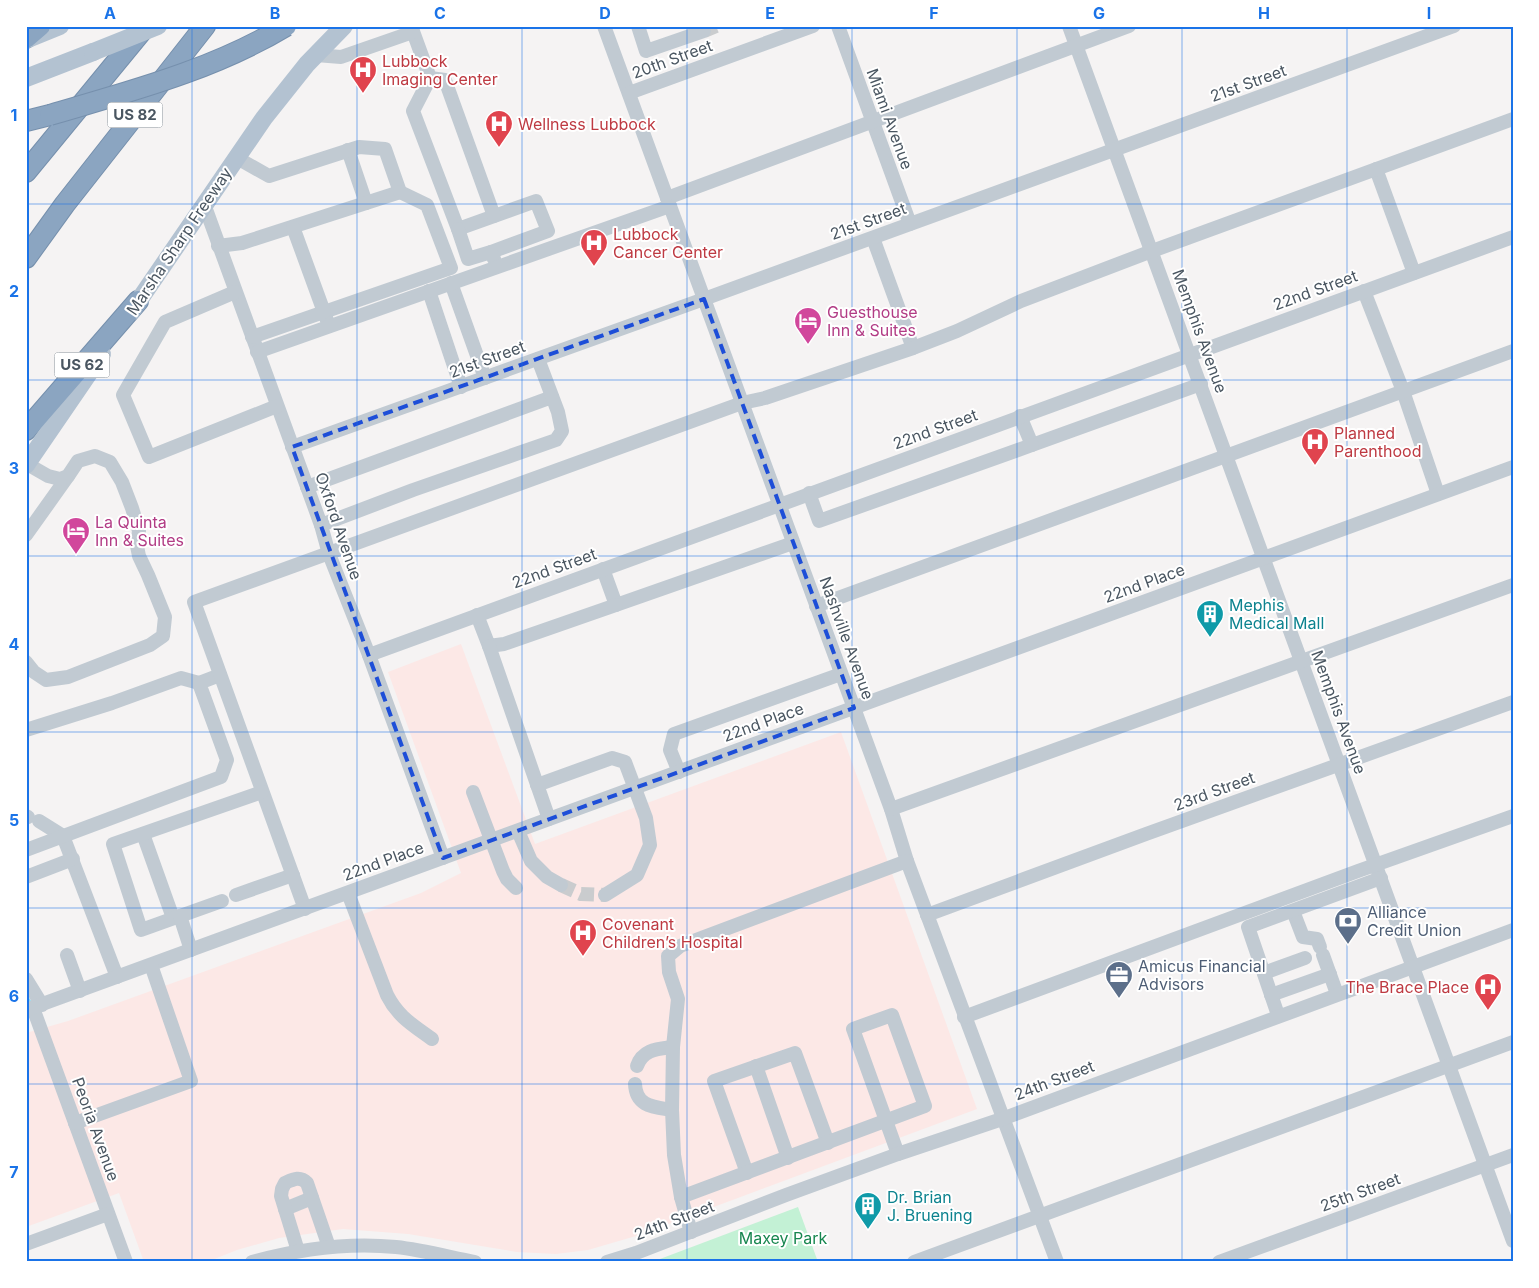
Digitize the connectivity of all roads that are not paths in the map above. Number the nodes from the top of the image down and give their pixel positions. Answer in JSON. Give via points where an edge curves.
{"nodes":[{"id":1,"x":40,"y":26,"type":"edge"},
{"id":2,"x":60,"y":26,"type":"edge"},
{"id":3,"x":146,"y":26,"type":"edge"},
{"id":4,"x":158,"y":26,"type":"edge"},
{"id":5,"x":205,"y":26,"type":"edge"},
{"id":6,"x":286,"y":26,"type":"edge"},
{"id":7,"x":344,"y":26,"type":"edge"},
{"id":8,"x":604,"y":26,"type":"edge"},
{"id":9,"x":638,"y":26,"type":"edge"},
{"id":10,"x":812,"y":26,"type":"edge"},
{"id":11,"x":838,"y":26,"type":"edge"},
{"id":12,"x":1069,"y":26,"type":"edge"},
{"id":13,"x":1129,"y":26,"type":"edge"},
{"id":14,"x":1454,"y":26,"type":"edge"},
{"id":15,"x":412,"y":29,"type":"edge"},
{"id":16,"x":704,"y":31,"type":"dead end"},
{"id":17,"x":26,"y":39,"type":"edge"},
{"id":18,"x":1076,"y":45,"type":"junction"},
{"id":19,"x":316,"y":54,"type":"junction"},
{"id":20,"x":26,"y":78,"type":"edge"},
{"id":21,"x":430,"y":78,"type":"junction"},
{"id":22,"x":628,"y":93,"type":"junction"},
{"id":23,"x":1513,"y":119,"type":"edge"},
{"id":24,"x":26,"y":121,"type":"edge"},
{"id":25,"x":873,"y":122,"type":"junction"},
{"id":26,"x":348,"y":150,"type":"junction"},
{"id":27,"x":1115,"y":150,"type":"junction"},
{"id":28,"x":237,"y":158,"type":"junction"},
{"id":29,"x":1376,"y":169,"type":"junction"},
{"id":30,"x":26,"y":172,"type":"edge"},
{"id":31,"x":400,"y":192,"type":"junction"},
{"id":32,"x":668,"y":202,"type":"junction"},
{"id":33,"x":366,"y":203,"type":"junction"},
{"id":34,"x":204,"y":204,"type":"junction"},
{"id":35,"x":494,"y":216,"type":"junction"},
{"id":36,"x":910,"y":224,"type":"junction"},
{"id":37,"x":293,"y":227,"type":"junction"},
{"id":38,"x":458,"y":229,"type":"junction"},
{"id":39,"x":1513,"y":237,"type":"edge"},
{"id":40,"x":873,"y":238,"type":"junction"},
{"id":41,"x":218,"y":246,"type":"junction"},
{"id":42,"x":1152,"y":251,"type":"junction"},
{"id":43,"x":491,"y":252,"type":"junction"},
{"id":44,"x":26,"y":258,"type":"edge"},
{"id":45,"x":496,"y":267,"type":"junction"},
{"id":46,"x":1414,"y":273,"type":"junction"},
{"id":47,"x":428,"y":276,"type":"junction"},
{"id":48,"x":451,"y":283,"type":"junction"},
{"id":49,"x":431,"y":290,"type":"junction"},
{"id":50,"x":1364,"y":291,"type":"junction"},
{"id":51,"x":235,"y":292,"type":"junction"},
{"id":52,"x":704,"y":300,"type":"junction"},
{"id":53,"x":138,"y":301,"type":"junction"},
{"id":54,"x":324,"y":312,"type":"junction"},
{"id":55,"x":329,"y":326,"type":"junction"},
{"id":56,"x":252,"y":338,"type":"junction"},
{"id":57,"x":913,"y":348,"type":"junction"},
{"id":58,"x":1513,"y":351,"type":"edge"},
{"id":59,"x":257,"y":352,"type":"junction"},
{"id":60,"x":1190,"y":354,"type":"junction"},
{"id":61,"x":538,"y":359,"type":"junction"},
{"id":62,"x":485,"y":378,"type":"junction"},
{"id":63,"x":1201,"y":384,"type":"junction"},
{"id":64,"x":461,"y":387,"type":"junction"},
{"id":65,"x":1403,"y":391,"type":"junction"},
{"id":66,"x":552,"y":397,"type":"junction"},
{"id":67,"x":742,"y":402,"type":"junction"},
{"id":68,"x":277,"y":406,"type":"junction"},
{"id":69,"x":1020,"y":416,"type":"junction"},
{"id":70,"x":26,"y":430,"type":"edge"},
{"id":71,"x":1032,"y":445,"type":"junction"},
{"id":72,"x":292,"y":447,"type":"junction"},
{"id":73,"x":1227,"y":456,"type":"junction"},
{"id":74,"x":26,"y":464,"type":"edge"},
{"id":75,"x":1513,"y":467,"type":"edge"},
{"id":76,"x":68,"y":476,"type":"junction"},
{"id":77,"x":307,"y":487,"type":"junction"},
{"id":78,"x":809,"y":493,"type":"junction"},
{"id":79,"x":1438,"y":494,"type":"junction"},
{"id":80,"x":779,"y":504,"type":"junction"},
{"id":81,"x":321,"y":525,"type":"junction"},
{"id":82,"x":26,"y":535,"type":"edge"},
{"id":83,"x":793,"y":543,"type":"junction"},
{"id":84,"x":329,"y":554,"type":"junction"},
{"id":85,"x":1264,"y":558,"type":"junction"},
{"id":86,"x":603,"y":569,"type":"junction"},
{"id":87,"x":1513,"y":584,"type":"edge"},
{"id":88,"x":616,"y":605,"type":"junction"},
{"id":89,"x":816,"y":606,"type":"junction"},
{"id":90,"x":477,"y":615,"type":"junction"},
{"id":91,"x":489,"y":646,"type":"junction"},
{"id":92,"x":369,"y":655,"type":"junction"},
{"id":93,"x":1302,"y":661,"type":"junction"},
{"id":94,"x":26,"y":662,"type":"edge"},
{"id":95,"x":841,"y":674,"type":"junction"},
{"id":96,"x":220,"y":675,"type":"junction"},
{"id":97,"x":199,"y":683,"type":"junction"},
{"id":98,"x":1513,"y":702,"type":"edge"},
{"id":99,"x":854,"y":708,"type":"junction"},
{"id":100,"x":26,"y":730,"type":"edge"},
{"id":101,"x":1339,"y":764,"type":"junction"},
{"id":102,"x":679,"y":772,"type":"junction"},
{"id":103,"x":537,"y":785,"type":"junction"},
{"id":104,"x":634,"y":788,"type":"junction"},
{"id":105,"x":262,"y":792,"type":"junction"},
{"id":106,"x":474,"y":792,"type":"dead end"},
{"id":107,"x":891,"y":809,"type":"junction"},
{"id":108,"x":1513,"y":816,"type":"edge"},
{"id":109,"x":31,"y":818,"type":"edge"},
{"id":110,"x":548,"y":819,"type":"junction"},
{"id":111,"x":518,"y":831,"type":"junction"},
{"id":112,"x":143,"y":834,"type":"junction"},
{"id":113,"x":63,"y":836,"type":"junction"},
{"id":114,"x":26,"y":850,"type":"edge"},
{"id":115,"x":443,"y":858,"type":"junction"},
{"id":116,"x":72,"y":859,"type":"junction"},
{"id":117,"x":907,"y":861,"type":"junction"},
{"id":118,"x":1378,"y":872,"type":"junction"},
{"id":119,"x":292,"y":875,"type":"junction"},
{"id":120,"x":26,"y":877,"type":"edge"},
{"id":121,"x":561,"y":885,"type":"tunnel mouth"},
{"id":122,"x":516,"y":888,"type":"dead end"},
{"id":123,"x":348,"y":893,"type":"junction"},
{"id":124,"x":236,"y":895,"type":"dead end"},
{"id":125,"x":605,"y":895,"type":"tunnel mouth"},
{"id":126,"x":222,"y":901,"type":"dead end"},
{"id":127,"x":305,"y":909,"type":"junction"},
{"id":128,"x":1293,"y":911,"type":"junction"},
{"id":129,"x":927,"y":915,"type":"junction"},
{"id":130,"x":177,"y":917,"type":"junction"},
{"id":131,"x":1513,"y":930,"type":"edge"},
{"id":132,"x":191,"y":950,"type":"junction"},
{"id":133,"x":68,"y":955,"type":"dead end"},
{"id":134,"x":1305,"y":958,"type":"dead end"},
{"id":135,"x":151,"y":965,"type":"junction"},
{"id":136,"x":1413,"y":966,"type":"junction"},
{"id":137,"x":1264,"y":973,"type":"junction"},
{"id":138,"x":1330,"y":974,"type":"junction"},
{"id":139,"x":118,"y":977,"type":"junction"},
{"id":140,"x":26,"y":979,"type":"edge"},
{"id":141,"x":80,"y":990,"type":"junction"},
{"id":142,"x":1336,"y":994,"type":"junction"},
{"id":143,"x":1271,"y":995,"type":"junction"},
{"id":144,"x":34,"y":1008,"type":"edge"},
{"id":145,"x":1278,"y":1015,"type":"junction"},
{"id":146,"x":964,"y":1017,"type":"junction"},
{"id":147,"x":432,"y":1039,"type":"dead end"},
{"id":148,"x":1513,"y":1042,"type":"edge"},
{"id":149,"x":673,"y":1047,"type":"junction"},
{"id":150,"x":638,"y":1066,"type":"dead end"},
{"id":151,"x":756,"y":1066,"type":"junction"},
{"id":152,"x":1449,"y":1066,"type":"junction"},
{"id":153,"x":635,"y":1084,"type":"dead end"},
{"id":154,"x":672,"y":1110,"type":"junction"},
{"id":155,"x":1002,"y":1119,"type":"junction"},
{"id":156,"x":886,"y":1121,"type":"junction"},
{"id":157,"x":75,"y":1123,"type":"junction"},
{"id":158,"x":828,"y":1143,"type":"junction"},
{"id":159,"x":898,"y":1154,"type":"junction"},
{"id":160,"x":1513,"y":1154,"type":"edge"},
{"id":161,"x":788,"y":1158,"type":"junction"},
{"id":162,"x":1485,"y":1165,"type":"junction"},
{"id":163,"x":746,"y":1173,"type":"junction"},
{"id":164,"x":681,"y":1197,"type":"junction"},
{"id":165,"x":312,"y":1198,"type":"junction"},
{"id":166,"x":285,"y":1209,"type":"junction"},
{"id":167,"x":108,"y":1214,"type":"junction"},
{"id":168,"x":1040,"y":1215,"type":"junction"},
{"id":169,"x":691,"y":1232,"type":"junction"},
{"id":170,"x":1513,"y":1241,"type":"edge"},
{"id":171,"x":26,"y":1244,"type":"edge"},
{"id":172,"x":329,"y":1247,"type":"junction"},
{"id":173,"x":298,"y":1251,"type":"junction"},
{"id":174,"x":126,"y":1262,"type":"edge"},
{"id":175,"x":252,"y":1262,"type":"edge"},
{"id":176,"x":475,"y":1262,"type":"edge"},
{"id":177,"x":607,"y":1262,"type":"edge"},
{"id":178,"x":914,"y":1262,"type":"edge"},
{"id":179,"x":1057,"y":1262,"type":"edge"},
{"id":180,"x":1219,"y":1262,"type":"edge"}],
"edges":[{"from":1,"to":17,"type":"highway"},
{"from":2,"to":17,"type":"main road"},
{"from":3,"to":30,"type":"highway","number":"US 82"},
{"from":4,"to":20,"type":"main road","bridge":true},
{"from":5,"to":44,"type":"highway","number":"US 82"},
{"from":6,"to":24,"type":"highway","bridge":true,"via":[[223,59],[172,78]]},
{"from":7,"to":19,"type":"main road","name":"Marsha Sharp Freeway","number":"US 62"},
{"from":8,"to":22,"type":"street","name":"Nashville Avenue"},
{"from":9,"to":16,"type":"street","via":[[646,51]]},
{"from":10,"to":22,"type":"street","name":"20th Street"},
{"from":11,"to":25,"type":"street","name":"Miami Avenue"},
{"from":12,"to":18,"type":"street","name":"Memphis Avenue"},
{"from":13,"to":18,"type":"street"},
{"from":14,"to":27,"type":"street","name":"21st Street"},
{"from":15,"to":19,"type":"street","via":[[340,57]]},
{"from":15,"to":21,"type":"street"},
{"from":18,"to":25,"type":"street"},
{"from":18,"to":27,"type":"street","name":"Memphis Avenue"},
{"from":19,"to":28,"type":"main road","name":"Marsha Sharp Freeway","number":"US 62","via":[[264,118]]},
{"from":21,"to":35,"type":"street","via":[[445,80]]},
{"from":21,"to":38,"type":"street","via":[[413,111]]},
{"from":22,"to":32,"type":"street","name":"Nashville Avenue"},
{"from":23,"to":29,"type":"street"},
{"from":25,"to":32,"type":"street"},
{"from":25,"to":36,"type":"street","name":"Miami Avenue"},
{"from":26,"to":28,"type":"street","via":[[269,176]]},
{"from":26,"to":31,"type":"street","via":[[385,149]]},
{"from":26,"to":33,"type":"street"},
{"from":27,"to":36,"type":"street","name":"21st Street"},
{"from":27,"to":42,"type":"street","name":"Memphis Avenue"},
{"from":28,"to":34,"type":"main road","name":"Marsha Sharp Freeway","number":"US 62"},
{"from":29,"to":42,"type":"street"},
{"from":29,"to":46,"type":"street"},
{"from":31,"to":33,"type":"street"},
{"from":31,"to":47,"type":"street","via":[[427,205],[451,268]]},
{"from":32,"to":45,"type":"street"},
{"from":32,"to":52,"type":"street","name":"Nashville Avenue"},
{"from":33,"to":37,"type":"street"},
{"from":34,"to":41,"type":"street","name":"Oxford Avenue"},
{"from":34,"to":53,"type":"main road","name":"Marsha Sharp Freeway","number":"US 62"},
{"from":35,"to":38,"type":"street"},
{"from":35,"to":43,"type":"street","via":[[536,201],[548,231]]},
{"from":36,"to":40,"type":"street","name":"21st Street"},
{"from":37,"to":41,"type":"street","via":[[242,243]]},
{"from":37,"to":54,"type":"street"},
{"from":38,"to":43,"type":"street","via":[[468,259]]},
{"from":39,"to":46,"type":"street","name":"22nd Street"},
{"from":40,"to":52,"type":"street","name":"21st Street"},
{"from":40,"to":57,"type":"street"},
{"from":41,"to":51,"type":"street","name":"Oxford Avenue"},
{"from":42,"to":57,"type":"street","via":[[1021,301]]},
{"from":42,"to":60,"type":"street","name":"Memphis Avenue"},
{"from":43,"to":45,"type":"street"},
{"from":45,"to":48,"type":"street"},
{"from":46,"to":50,"type":"street","name":"22nd Street"},
{"from":47,"to":49,"type":"street"},
{"from":47,"to":54,"type":"street"},
{"from":48,"to":49,"type":"street"},
{"from":48,"to":62,"type":"street"},
{"from":49,"to":55,"type":"street"},
{"from":49,"to":64,"type":"street"},
{"from":50,"to":60,"type":"street","name":"22nd Street"},
{"from":50,"to":65,"type":"street"},
{"from":51,"to":56,"type":"street","name":"Oxford Avenue"},
{"from":51,"to":68,"type":"street","via":[[164,322],[123,395],[149,457]]},
{"from":52,"to":61,"type":"street","name":"21st Street"},
{"from":52,"to":67,"type":"street","name":"Nashville Avenue"},
{"from":53,"to":70,"type":"highway","number":"US 62"},
{"from":53,"to":74,"type":"main road","name":"Marsha Sharp Freeway"},
{"from":54,"to":55,"type":"street"},
{"from":54,"to":56,"type":"street"},
{"from":55,"to":59,"type":"street"},
{"from":56,"to":59,"type":"street","name":"Oxford Avenue"},
{"from":57,"to":67,"type":"street","via":[[765,398]]},
{"from":58,"to":65,"type":"street"},
{"from":59,"to":68,"type":"street","name":"Oxford Avenue"},
{"from":60,"to":63,"type":"street","name":"Memphis Avenue"},
{"from":60,"to":69,"type":"street","name":"22nd Street"},
{"from":61,"to":62,"type":"street","name":"21st Street"},
{"from":61,"to":66,"type":"street"},
{"from":62,"to":64,"type":"street","name":"21st Street"},
{"from":63,"to":71,"type":"street"},
{"from":63,"to":73,"type":"street","name":"Memphis Avenue"},
{"from":64,"to":72,"type":"street","name":"21st Street"},
{"from":65,"to":73,"type":"street"},
{"from":65,"to":79,"type":"street"},
{"from":66,"to":77,"type":"street"},
{"from":66,"to":81,"type":"street","via":[[562,431],[556,440]]},
{"from":67,"to":80,"type":"street","name":"Nashville Avenue"},
{"from":67,"to":84,"type":"street"},
{"from":68,"to":72,"type":"street","name":"Oxford Avenue"},
{"from":69,"to":71,"type":"street"},
{"from":69,"to":78,"type":"street","name":"22nd Street"},
{"from":71,"to":78,"type":"street","via":[[819,521]]},
{"from":72,"to":77,"type":"street","name":"Oxford Avenue"},
{"from":73,"to":85,"type":"street","name":"Memphis Avenue"},
{"from":73,"to":89,"type":"street"},
{"from":74,"to":76,"type":"street","via":[[48,476],[60,479]]},
{"from":75,"to":79,"type":"street","name":"22nd Place"},
{"from":76,"to":82,"type":"street"},
{"from":76,"to":94,"type":"street","via":[[78,461],[95,456],[110,462],[122,482],[139,531],[139,556],[165,617],[163,636],[150,646],[68,677],[46,680]]},
{"from":77,"to":81,"type":"street","name":"Oxford Avenue"},
{"from":78,"to":80,"type":"street","name":"22nd Street"},
{"from":79,"to":85,"type":"street","name":"22nd Place"},
{"from":80,"to":83,"type":"street","name":"Nashville Avenue"},
{"from":80,"to":86,"type":"street","name":"22nd Street"},
{"from":81,"to":84,"type":"street","name":"Oxford Avenue"},
{"from":83,"to":88,"type":"street"},
{"from":83,"to":89,"type":"street","name":"Nashville Avenue"},
{"from":84,"to":92,"type":"street","name":"Oxford Avenue"},
{"from":84,"to":96,"type":"street","via":[[194,602]]},
{"from":85,"to":93,"type":"street","name":"Memphis Avenue"},
{"from":85,"to":99,"type":"street","name":"22nd Place"},
{"from":86,"to":88,"type":"street"},
{"from":86,"to":90,"type":"street","name":"22nd Street"},
{"from":87,"to":93,"type":"street"},
{"from":88,"to":91,"type":"street","via":[[504,644]]},
{"from":89,"to":95,"type":"street","name":"Nashville Avenue"},
{"from":90,"to":91,"type":"street"},
{"from":90,"to":92,"type":"street","name":"22nd Street"},
{"from":91,"to":103,"type":"street"},
{"from":92,"to":115,"type":"street","name":"Oxford Avenue"},
{"from":93,"to":101,"type":"street","name":"Memphis Avenue"},
{"from":93,"to":107,"type":"street"},
{"from":95,"to":99,"type":"street","name":"Nashville Avenue"},
{"from":95,"to":102,"type":"street","via":[[674,734],[670,750]]},
{"from":96,"to":97,"type":"street"},
{"from":96,"to":105,"type":"street"},
{"from":97,"to":100,"type":"street","via":[[181,678]]},
{"from":97,"to":113,"type":"street","via":[[227,760],[222,777]]},
{"from":98,"to":101,"type":"street","name":"23rd Street"},
{"from":99,"to":102,"type":"street","name":"22nd Place"},
{"from":99,"to":107,"type":"street","name":"Nashville Avenue"},
{"from":101,"to":118,"type":"street","name":"Memphis Avenue"},
{"from":101,"to":129,"type":"street","name":"23rd Street"},
{"from":102,"to":104,"type":"street","name":"22nd Place"},
{"from":103,"to":104,"type":"street","via":[[612,758],[625,762]]},
{"from":103,"to":110,"type":"street"},
{"from":104,"to":110,"type":"street","name":"22nd Place"},
{"from":104,"to":125,"type":"street","via":[[646,818],[650,845],[637,875]]},
{"from":105,"to":112,"type":"street"},
{"from":105,"to":119,"type":"street"},
{"from":106,"to":122,"type":"street","bridge":true,"via":[[503,871]]},
{"from":107,"to":117,"type":"street","name":"Nashville Avenue"},
{"from":108,"to":118,"type":"street"},
{"from":109,"to":113,"type":"street"},
{"from":110,"to":111,"type":"street","name":"22nd Place"},
{"from":111,"to":115,"type":"street","name":"22nd Place"},
{"from":111,"to":121,"type":"street","via":[[531,861]]},
{"from":112,"to":130,"type":"street"},
{"from":112,"to":130,"type":"street","via":[[113,844],[141,930]]},
{"from":113,"to":114,"type":"street"},
{"from":113,"to":116,"type":"street"},
{"from":115,"to":123,"type":"street","name":"22nd Place"},
{"from":116,"to":120,"type":"street"},
{"from":116,"to":139,"type":"street"},
{"from":117,"to":129,"type":"street","name":"Nashville Avenue"},
{"from":117,"to":149,"type":"street","via":[[680,946],[668,956],[669,972],[678,999]]},
{"from":118,"to":128,"type":"street"},
{"from":118,"to":136,"type":"street","name":"Memphis Avenue"},
{"from":118,"to":146,"type":"street"},
{"from":119,"to":124,"type":"street"},
{"from":119,"to":127,"type":"street"},
{"from":123,"to":127,"type":"street","name":"22nd Place"},
{"from":123,"to":147,"type":"street","via":[[386,995],[403,1018]]},
{"from":126,"to":130,"type":"street"},
{"from":127,"to":132,"type":"street","name":"22nd Place"},
{"from":128,"to":137,"type":"street","via":[[1248,927]]},
{"from":128,"to":138,"type":"street","via":[[1302,936],[1317,939]]},
{"from":129,"to":146,"type":"street","name":"Nashville Avenue"},
{"from":130,"to":132,"type":"street"},
{"from":131,"to":136,"type":"street","name":"24th Street"},
{"from":132,"to":135,"type":"street","name":"22nd Place"},
{"from":133,"to":141,"type":"street"},
{"from":134,"to":137,"type":"street"},
{"from":135,"to":139,"type":"street","name":"22nd Place"},
{"from":135,"to":157,"type":"street","via":[[192,1081]]},
{"from":136,"to":142,"type":"street","name":"24th Street"},
{"from":136,"to":152,"type":"street","name":"Memphis Avenue"},
{"from":137,"to":143,"type":"street"},
{"from":138,"to":142,"type":"street"},
{"from":138,"to":143,"type":"street"},
{"from":139,"to":141,"type":"street","name":"22nd Place"},
{"from":140,"to":144,"type":"street","name":"Peoria Avenue"},
{"from":141,"to":144,"type":"street","name":"22nd Place"},
{"from":142,"to":145,"type":"street","name":"24th Street"},
{"from":143,"to":145,"type":"street"},
{"from":144,"to":157,"type":"street","name":"Peoria Avenue"},
{"from":145,"to":155,"type":"street","name":"24th Street"},
{"from":146,"to":155,"type":"street","name":"Nashville Avenue"},
{"from":148,"to":152,"type":"street"},
{"from":149,"to":150,"type":"street","via":[[648,1053],[640,1058]]},
{"from":149,"to":154,"type":"street"},
{"from":151,"to":158,"type":"street","via":[[795,1053]]},
{"from":151,"to":161,"type":"street"},
{"from":151,"to":163,"type":"street","via":[[714,1081]]},
{"from":152,"to":162,"type":"street","name":"Memphis Avenue"},
{"from":152,"to":168,"type":"street"},
{"from":153,"to":154,"type":"street","via":[[635,1092],[649,1107]]},
{"from":154,"to":164,"type":"street","via":[[674,1155]]},
{"from":155,"to":159,"type":"street","name":"24th Street"},
{"from":155,"to":168,"type":"street","name":"Nashville Avenue"},
{"from":156,"to":156,"type":"street","via":[[853,1029],[892,1015],[925,1106]]},
{"from":156,"to":158,"type":"street"},
{"from":156,"to":159,"type":"street"},
{"from":157,"to":167,"type":"street","name":"Peoria Avenue"},
{"from":158,"to":161,"type":"street"},
{"from":159,"to":169,"type":"street","name":"24th Street"},
{"from":160,"to":162,"type":"street","name":"25th Street"},
{"from":161,"to":163,"type":"street"},
{"from":162,"to":170,"type":"street","name":"Memphis Avenue"},
{"from":162,"to":180,"type":"street","name":"25th Street"},
{"from":163,"to":164,"type":"street"},
{"from":164,"to":169,"type":"street"},
{"from":165,"to":166,"type":"street"},
{"from":165,"to":166,"type":"street","via":[[305,1181],[285,1182],[281,1196]]},
{"from":165,"to":172,"type":"street"},
{"from":166,"to":173,"type":"street"},
{"from":167,"to":171,"type":"street"},
{"from":167,"to":174,"type":"street","name":"Peoria Avenue"},
{"from":168,"to":178,"type":"street"},
{"from":168,"to":179,"type":"street","name":"Nashville Avenue"},
{"from":169,"to":177,"type":"street","name":"24th Street"},
{"from":172,"to":173,"type":"street"},
{"from":172,"to":176,"type":"street","via":[[396,1247]]},
{"from":173,"to":175,"type":"street"}]}
